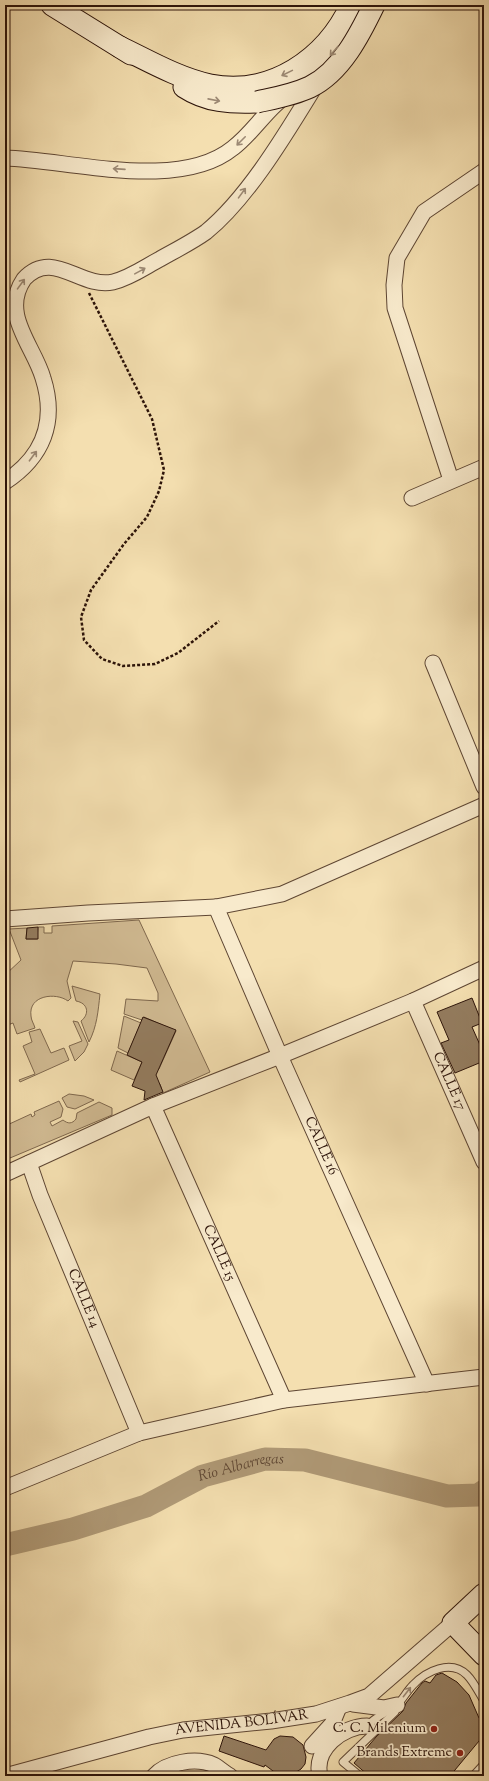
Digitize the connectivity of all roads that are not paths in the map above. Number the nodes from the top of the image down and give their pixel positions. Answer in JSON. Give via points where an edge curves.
{"nodes":[{"id":1,"x":52,"y":5,"type":"edge"},
{"id":2,"x":351,"y":5,"type":"edge"},
{"id":3,"x":361,"y":5,"type":"edge"},
{"id":4,"x":374,"y":5,"type":"edge"},
{"id":5,"x":317,"y":83,"type":"junction"},
{"id":6,"x":256,"y":93,"type":"junction"},
{"id":7,"x":5,"y":158,"type":"edge"},
{"id":8,"x":484,"y":172,"type":"edge"},
{"id":9,"x":484,"y":467,"type":"edge"},
{"id":10,"x":451,"y":480,"type":"junction"},
{"id":11,"x":5,"y":482,"type":"edge"},
{"id":12,"x":412,"y":498,"type":"dead end"},
{"id":13,"x":433,"y":663,"type":"dead end"},
{"id":14,"x":484,"y":787,"type":"edge"},
{"id":15,"x":484,"y":805,"type":"edge"},
{"id":16,"x":216,"y":907,"type":"junction"},
{"id":17,"x":5,"y":919,"type":"edge"},
{"id":18,"x":484,"y":968,"type":"edge"},
{"id":19,"x":413,"y":1001,"type":"junction"},
{"id":20,"x":280,"y":1056,"type":"junction"},
{"id":21,"x":153,"y":1106,"type":"junction"},
{"id":22,"x":484,"y":1162,"type":"edge"},
{"id":23,"x":29,"y":1163,"type":"junction"},
{"id":24,"x":5,"y":1174,"type":"edge"},
{"id":25,"x":484,"y":1377,"type":"edge"},
{"id":26,"x":427,"y":1384,"type":"junction"},
{"id":27,"x":284,"y":1400,"type":"junction"},
{"id":28,"x":139,"y":1433,"type":"junction"},
{"id":29,"x":7,"y":1483,"type":"edge"},
{"id":30,"x":484,"y":1594,"type":"edge"},
{"id":31,"x":453,"y":1623,"type":"junction"},
{"id":32,"x":484,"y":1655,"type":"edge"},
{"id":33,"x":484,"y":1701,"type":"edge"},
{"id":34,"x":345,"y":1705,"type":"junction"},
{"id":35,"x":397,"y":1705,"type":"junction"},
{"id":36,"x":367,"y":1726,"type":"joint"},
{"id":37,"x":312,"y":1746,"type":"dead end"},
{"id":38,"x":484,"y":1764,"type":"edge"},
{"id":39,"x":5,"y":1776,"type":"edge"},
{"id":40,"x":154,"y":1776,"type":"edge"},
{"id":41,"x":230,"y":1776,"type":"edge"},
{"id":42,"x":320,"y":1776,"type":"edge"},
{"id":43,"x":360,"y":1776,"type":"edge"},
{"id":44,"x":473,"y":1776,"type":"edge"}],
"edges":[{"from":1,"to":6,"type":"main road","via":[[193,93],[212,100],[233,103]]},
{"from":2,"to":6,"type":"main road","one_way":true,"via":[[333,35],[303,65],[272,80]]},
{"from":3,"to":7,"type":"street","one_way":true,"via":[[342,42],[331,55],[271,109],[233,149],[210,161],[182,170],[148,171]]},
{"from":4,"to":5,"type":"main road","bridge":true,"via":[[344,57],[326,78]]},
{"from":5,"to":6,"type":"main road","bridge":true,"via":[[290,95]]},
{"from":11,"to":5,"type":"street","one_way":true,"via":[[32,459],[41,446],[47,427],[49,404],[43,377],[14,317],[15,292],[24,279],[49,266],[61,268],[83,280],[101,284],[114,282],[130,276],[206,232],[236,201],[286,133]]},
{"from":8,"to":10,"type":"street","via":[[424,212],[397,258],[394,285],[395,308]]},
{"from":9,"to":10,"type":"street"},
{"from":10,"to":12,"type":"street"},
{"from":13,"to":14,"type":"street"},
{"from":15,"to":16,"type":"street","via":[[282,894]]},
{"from":16,"to":17,"type":"street"},
{"from":16,"to":20,"type":"street","name":"CALLE 16"},
{"from":18,"to":19,"type":"street"},
{"from":19,"to":20,"type":"street"},
{"from":19,"to":22,"type":"street","name":"CALLE 17"},
{"from":20,"to":21,"type":"street"},
{"from":20,"to":26,"type":"street","name":"CALLE 16"},
{"from":21,"to":23,"type":"street"},
{"from":21,"to":27,"type":"street","name":"CALLE 15"},
{"from":23,"to":24,"type":"street"},
{"from":23,"to":28,"type":"street","name":"CALLE 14"},
{"from":25,"to":26,"type":"street"},
{"from":26,"to":27,"type":"street"},
{"from":27,"to":28,"type":"street"},
{"from":28,"to":29,"type":"street"},
{"from":30,"to":31,"type":"main road"},
{"from":31,"to":32,"type":"main road"},
{"from":31,"to":34,"type":"street","name":"AVENIDA BOLÍVAR","via":[[369,1696]]},
{"from":35,"to":33,"type":"lane","one_way":true,"via":[[417,1682],[431,1671],[441,1668],[455,1669],[466,1674]]},
{"from":34,"to":35,"type":"street","via":[[384,1708]]},
{"from":34,"to":37,"type":"street"},
{"from":34,"to":39,"type":"street","name":"AVENIDA BOLÍVAR","via":[[309,1716],[183,1730]]},
{"from":35,"to":36,"type":"lane","via":[[375,1717]]},
{"from":35,"to":43,"type":"lane","via":[[395,1712],[343,1762]]},
{"from":36,"to":42,"type":"street","via":[[351,1728],[336,1738],[322,1753],[319,1761]]},
{"from":38,"to":44,"type":"lane"},
{"from":40,"to":41,"type":"street","via":[[159,1770],[194,1760],[213,1765]]}]}
